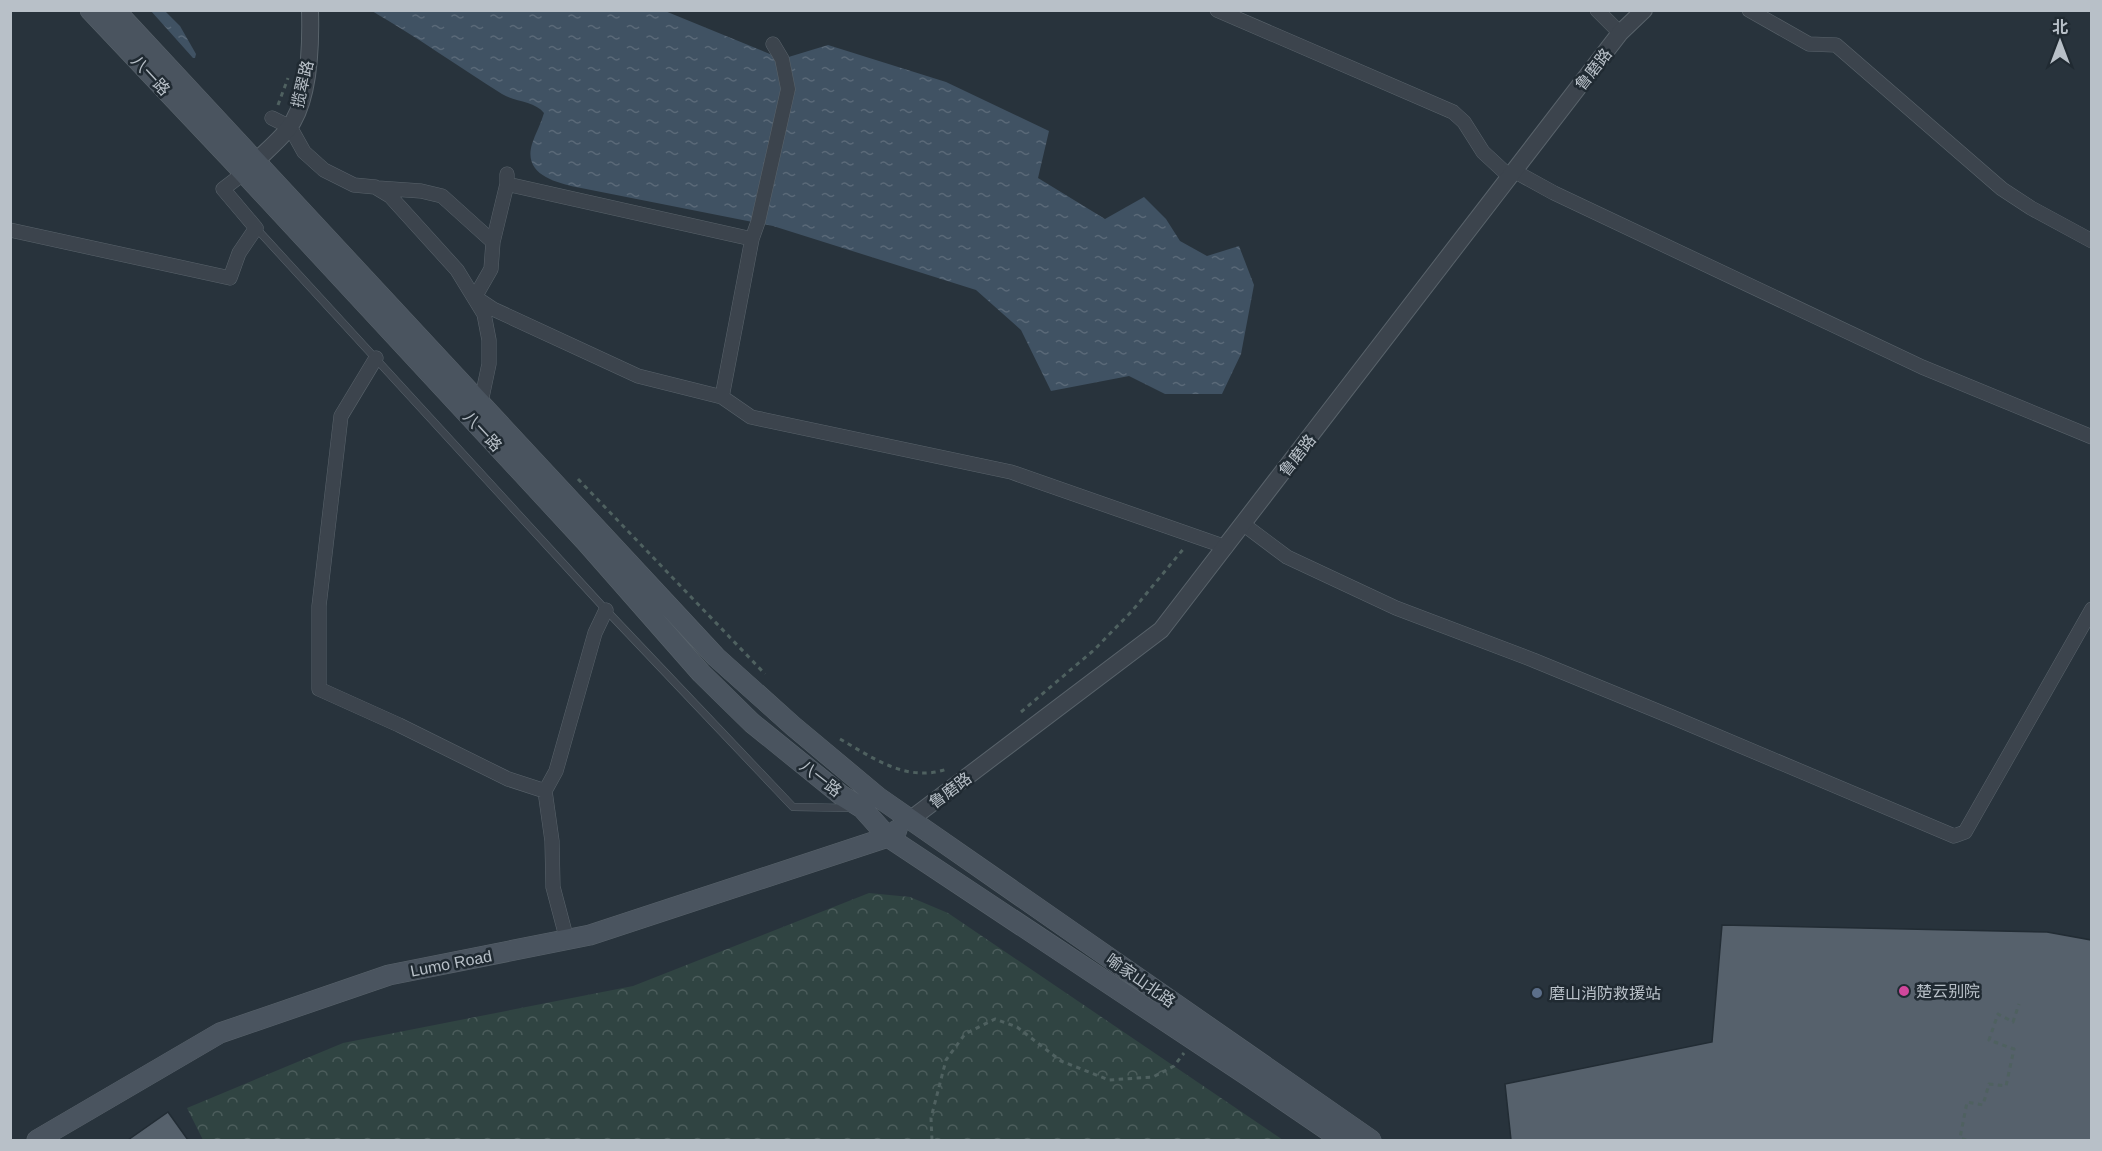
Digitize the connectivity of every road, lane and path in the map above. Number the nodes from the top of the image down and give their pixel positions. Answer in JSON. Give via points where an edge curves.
{"nodes":[{"id":1,"x":90,"y":10,"type":"edge"},
{"id":2,"x":115,"y":10,"type":"edge"},
{"id":3,"x":310,"y":10,"type":"edge"},
{"id":4,"x":1217,"y":10,"type":"edge"},
{"id":5,"x":1597,"y":10,"type":"edge"},
{"id":6,"x":1644,"y":10,"type":"edge"},
{"id":7,"x":1749,"y":10,"type":"edge"},
{"id":8,"x":1620,"y":33,"type":"junction"},
{"id":9,"x":773,"y":44,"type":"dead end"},
{"id":10,"x":289,"y":72,"type":"dead end"},
{"id":11,"x":272,"y":118,"type":"joint"},
{"id":12,"x":290,"y":127,"type":"junction"},
{"id":13,"x":223,"y":139,"type":"junction"},
{"id":14,"x":250,"y":167,"type":"junction"},
{"id":15,"x":1512,"y":174,"type":"junction"},
{"id":16,"x":375,"y":187,"type":"junction"},
{"id":17,"x":256,"y":228,"type":"junction"},
{"id":18,"x":10,"y":230,"type":"edge"},
{"id":19,"x":752,"y":239,"type":"junction"},
{"id":20,"x":2091,"y":241,"type":"edge"},
{"id":21,"x":492,"y":242,"type":"junction"},
{"id":22,"x":475,"y":297,"type":"junction"},
{"id":23,"x":376,"y":358,"type":"junction"},
{"id":24,"x":722,"y":398,"type":"junction"},
{"id":25,"x":481,"y":402,"type":"junction"},
{"id":26,"x":2091,"y":437,"type":"edge"},
{"id":27,"x":576,"y":477,"type":"dead end"},
{"id":28,"x":1243,"y":524,"type":"junction"},
{"id":29,"x":1194,"y":536,"type":"junction"},
{"id":30,"x":1226,"y":547,"type":"junction"},
{"id":31,"x":2091,"y":609,"type":"edge"},
{"id":32,"x":606,"y":610,"type":"junction"},
{"id":33,"x":771,"y":681,"type":"dead end"},
{"id":34,"x":1021,"y":712,"type":"dead end"},
{"id":35,"x":839,"y":739,"type":"dead end"},
{"id":36,"x":950,"y":768,"type":"dead end"},
{"id":37,"x":545,"y":791,"type":"junction"},
{"id":38,"x":861,"y":808,"type":"junction"},
{"id":39,"x":911,"y":819,"type":"junction"},
{"id":40,"x":888,"y":837,"type":"junction"},
{"id":41,"x":567,"y":940,"type":"junction"},
{"id":42,"x":2019,"y":1004,"type":"dead end"},
{"id":43,"x":1191,"y":1038,"type":"junction"},
{"id":44,"x":37,"y":1140,"type":"edge"},
{"id":45,"x":932,"y":1140,"type":"edge"},
{"id":46,"x":1342,"y":1140,"type":"edge"},
{"id":47,"x":1371,"y":1140,"type":"edge"},
{"id":48,"x":1966,"y":1140,"type":"edge"}],
"edges":[{"from":1,"to":13,"type":"main road","name":"八一路"},
{"from":2,"to":13,"type":"main road","name":"八一路"},
{"from":3,"to":12,"type":"street","name":"揽翠路","via":[[308,69]]},
{"from":4,"to":15,"type":"street","via":[[1453,112],[1483,152]]},
{"from":5,"to":8,"type":"street"},
{"from":6,"to":8,"type":"street","name":"鲁磨路"},
{"from":7,"to":20,"type":"street","via":[[1809,44],[1836,45],[2002,189]]},
{"from":8,"to":15,"type":"street","name":"鲁磨路"},
{"from":9,"to":19,"type":"street","via":[[782,59],[788,89]]},
{"from":10,"to":11,"type":"path"},
{"from":11,"to":12,"type":"street"},
{"from":12,"to":14,"type":"street","name":"揽翠路"},
{"from":12,"to":16,"type":"street","via":[[304,152],[324,170],[354,184]]},
{"from":13,"to":14,"type":"main road","name":"八一路"},
{"from":14,"to":17,"type":"street","via":[[224,189]]},
{"from":14,"to":25,"type":"main road","name":"八一路"},
{"from":14,"to":38,"type":"main road","name":"八一路","via":[[701,673],[752,723]]},
{"from":15,"to":26,"type":"street","via":[[1922,367]]},
{"from":15,"to":28,"type":"street","name":"鲁磨路"},
{"from":16,"to":21,"type":"street","via":[[442,196]]},
{"from":16,"to":22,"type":"street","via":[[390,196],[429,237]]},
{"from":17,"to":18,"type":"street","via":[[238,253],[231,278]]},
{"from":17,"to":23,"type":"lane"},
{"from":19,"to":21,"type":"street","via":[[507,179]]},
{"from":19,"to":24,"type":"street"},
{"from":21,"to":22,"type":"street","via":[[490,269]]},
{"from":22,"to":24,"type":"street","via":[[638,376]]},
{"from":22,"to":25,"type":"street","via":[[484,314],[489,340],[489,364]]},
{"from":23,"to":32,"type":"lane"},
{"from":23,"to":37,"type":"street","via":[[341,416],[319,606],[319,689],[508,780]]},
{"from":24,"to":29,"type":"street","via":[[751,417],[1011,472]]},
{"from":25,"to":39,"type":"main road","name":"八一路","via":[[716,657],[852,777]]},
{"from":27,"to":33,"type":"path"},
{"from":28,"to":30,"type":"street","name":"鲁磨路"},
{"from":28,"to":31,"type":"street","via":[[1287,557],[1396,608],[1661,712],[1954,836],[1965,832]]},
{"from":29,"to":30,"type":"street"},
{"from":29,"to":34,"type":"path","via":[[1094,650]]},
{"from":30,"to":39,"type":"street","name":"鲁磨路","via":[[1161,630]]},
{"from":32,"to":37,"type":"street","via":[[595,633],[556,771]]},
{"from":32,"to":38,"type":"lane","via":[[793,807]]},
{"from":35,"to":36,"type":"path","via":[[888,766],[910,773]]},
{"from":37,"to":41,"type":"street","via":[[553,886]]},
{"from":38,"to":40,"type":"main road","name":"八一路"},
{"from":39,"to":40,"type":"main road","name":"鲁磨路"},
{"from":39,"to":47,"type":"main road","name":"喻家山北路"},
{"from":40,"to":41,"type":"main road","name":"Lumo Road"},
{"from":40,"to":43,"type":"main road","name":"喻家山北路"},
{"from":41,"to":44,"type":"main road","name":"Lumo Road","via":[[389,975],[220,1033]]},
{"from":42,"to":48,"type":"path","via":[[2013,1022],[1998,1014],[1989,1040],[2014,1049],[2006,1086],[1989,1084],[1983,1105],[1966,1102],[1960,1138]]},
{"from":43,"to":45,"type":"path","via":[[1174,1066],[1153,1077],[1109,1080],[1061,1061],[1017,1027],[995,1019],[965,1034],[946,1060],[931,1118]]},
{"from":43,"to":46,"type":"main road","name":"喻家山北路"}]}
